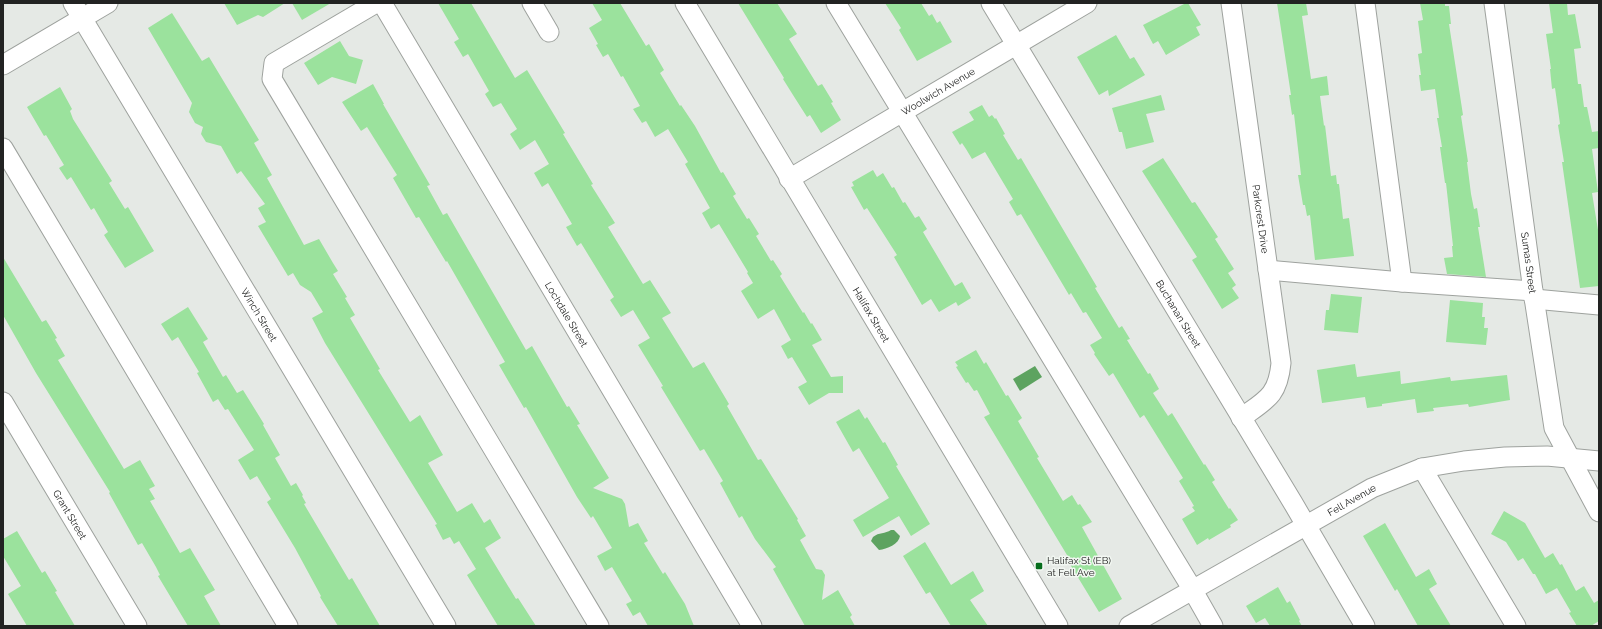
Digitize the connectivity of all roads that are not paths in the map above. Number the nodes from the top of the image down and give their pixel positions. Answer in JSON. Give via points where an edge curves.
{"nodes":[{"id":1,"x":108,"y":3,"type":"edge"},
{"id":2,"x":376,"y":3,"type":"edge"},
{"id":3,"x":382,"y":3,"type":"edge"},
{"id":4,"x":532,"y":3,"type":"edge"},
{"id":5,"x":685,"y":3,"type":"edge"},
{"id":6,"x":836,"y":3,"type":"edge"},
{"id":7,"x":991,"y":3,"type":"edge"},
{"id":8,"x":1087,"y":3,"type":"edge"},
{"id":9,"x":1231,"y":3,"type":"edge"},
{"id":10,"x":1365,"y":3,"type":"edge"},
{"id":11,"x":1494,"y":3,"type":"edge"},
{"id":12,"x":77,"y":11,"type":"edge"},
{"id":13,"x":549,"y":32,"type":"dead end"},
{"id":14,"x":1016,"y":44,"type":"junction"},
{"id":15,"x":3,"y":65,"type":"edge"},
{"id":16,"x":902,"y":113,"type":"junction"},
{"id":17,"x":3,"y":148,"type":"edge"},
{"id":18,"x":789,"y":179,"type":"junction"},
{"id":19,"x":1268,"y":270,"type":"junction"},
{"id":20,"x":1402,"y":282,"type":"junction"},
{"id":21,"x":1533,"y":295,"type":"junction"},
{"id":22,"x":1599,"y":305,"type":"edge"},
{"id":23,"x":3,"y":402,"type":"edge"},
{"id":24,"x":1241,"y":418,"type":"junction"},
{"id":25,"x":1570,"y":458,"type":"junction"},
{"id":26,"x":1599,"y":461,"type":"edge"},
{"id":27,"x":1422,"y":468,"type":"junction"},
{"id":28,"x":1599,"y":512,"type":"edge"},
{"id":29,"x":1305,"y":526,"type":"junction"},
{"id":30,"x":1192,"y":591,"type":"junction"},
{"id":31,"x":137,"y":626,"type":"edge"},
{"id":32,"x":288,"y":626,"type":"edge"},
{"id":33,"x":446,"y":626,"type":"edge"},
{"id":34,"x":599,"y":626,"type":"edge"},
{"id":35,"x":752,"y":626,"type":"edge"},
{"id":36,"x":1058,"y":626,"type":"edge"},
{"id":37,"x":1129,"y":626,"type":"edge"},
{"id":38,"x":1213,"y":626,"type":"edge"},
{"id":39,"x":1364,"y":626,"type":"edge"},
{"id":40,"x":1516,"y":626,"type":"edge"}],
"edges":[{"from":1,"to":12,"type":"street"},
{"from":2,"to":34,"type":"street","via":[[274,63],[272,79]]},
{"from":3,"to":35,"type":"street","name":"Lochdale Street"},
{"from":4,"to":13,"type":"street"},
{"from":5,"to":18,"type":"street","name":"Halifax Street"},
{"from":6,"to":16,"type":"street"},
{"from":7,"to":14,"type":"street","name":"Buchanan Street"},
{"from":8,"to":14,"type":"street","name":"Woolwich Avenue"},
{"from":9,"to":19,"type":"street","name":"Parkcrest Drive"},
{"from":10,"to":20,"type":"street"},
{"from":11,"to":21,"type":"street","name":"Sumas Street"},
{"from":12,"to":15,"type":"street"},
{"from":12,"to":33,"type":"street","name":"Winch Street"},
{"from":14,"to":16,"type":"street","name":"Woolwich Avenue"},
{"from":14,"to":24,"type":"street","name":"Buchanan Street"},
{"from":16,"to":18,"type":"street","name":"Woolwich Avenue"},
{"from":16,"to":30,"type":"street"},
{"from":17,"to":32,"type":"street"},
{"from":18,"to":36,"type":"street","name":"Halifax Street"},
{"from":19,"to":20,"type":"street"},
{"from":19,"to":24,"type":"street","name":"Parkcrest Drive","via":[[1281,363],[1279,378],[1273,392]]},
{"from":20,"to":21,"type":"street"},
{"from":21,"to":22,"type":"street"},
{"from":21,"to":25,"type":"street","name":"Sumas Street","via":[[1554,428]]},
{"from":23,"to":31,"type":"street","name":"Grant Street"},
{"from":24,"to":29,"type":"street","name":"Buchanan Street"},
{"from":25,"to":26,"type":"street","name":"Fell Avenue"},
{"from":25,"to":27,"type":"street","name":"Fell Avenue","via":[[1505,456]]},
{"from":25,"to":28,"type":"street","name":"Sumas Street"},
{"from":27,"to":29,"type":"street","name":"Fell Avenue","via":[[1372,488]]},
{"from":27,"to":40,"type":"street"},
{"from":29,"to":30,"type":"street","name":"Fell Avenue"},
{"from":29,"to":39,"type":"street","name":"Buchanan Street"},
{"from":30,"to":37,"type":"street","name":"Fell Avenue"},
{"from":30,"to":38,"type":"street"}]}
